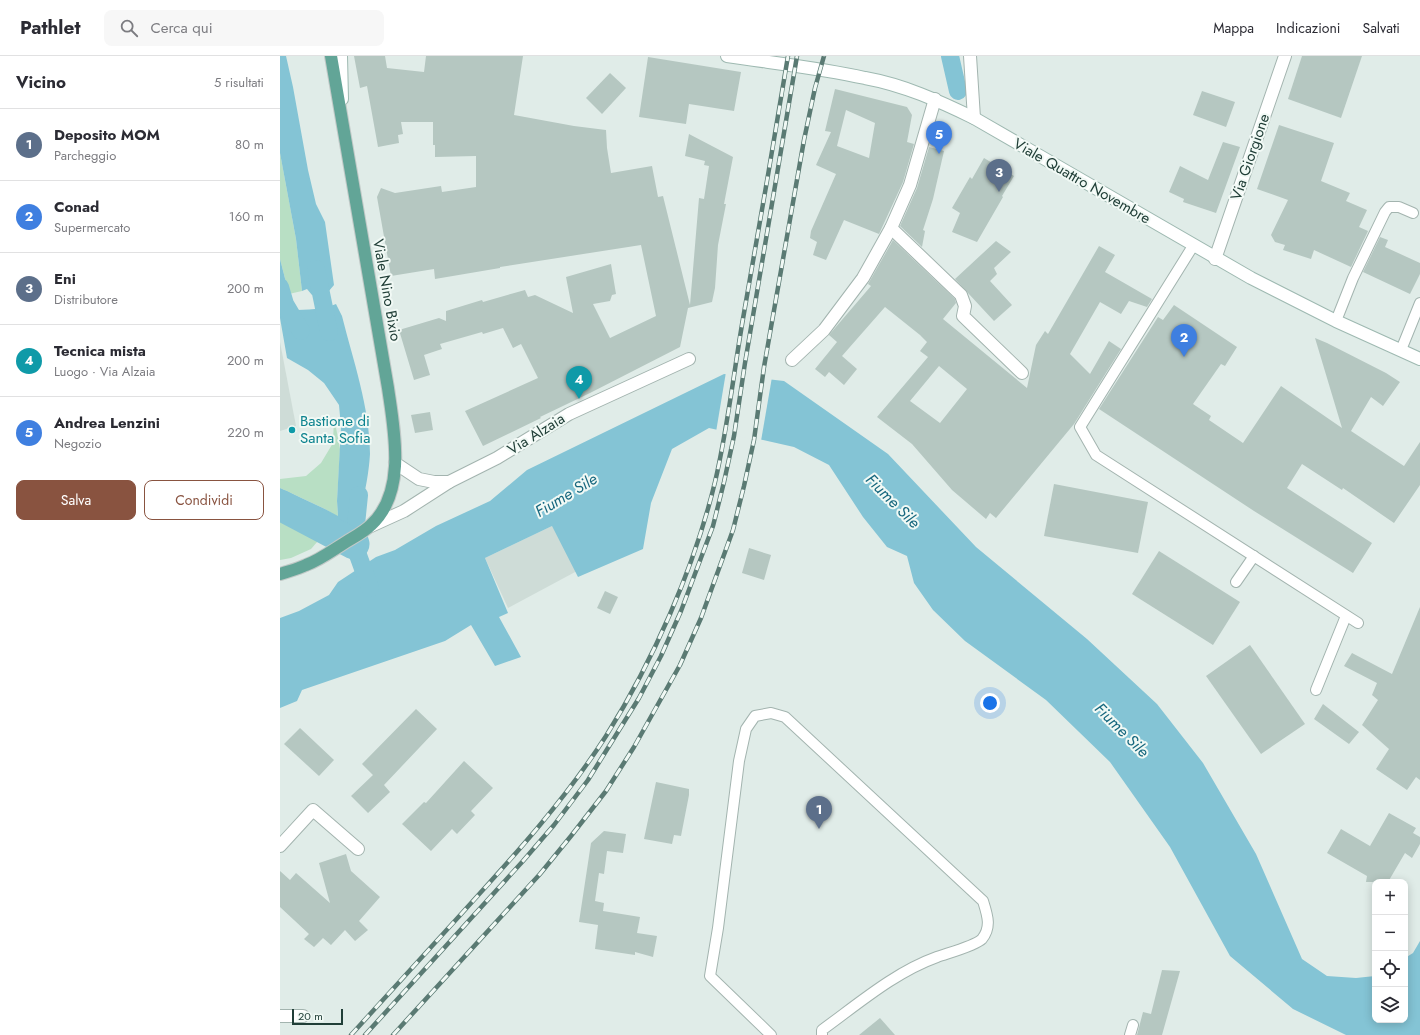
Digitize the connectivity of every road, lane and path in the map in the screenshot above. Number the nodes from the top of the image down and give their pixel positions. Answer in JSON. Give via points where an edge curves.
{"nodes":[{"id":1,"x":341,"y":56,"type":"edge"},
{"id":2,"x":727,"y":56,"type":"edge"},
{"id":3,"x":970,"y":56,"type":"edge"},
{"id":4,"x":1285,"y":56,"type":"edge"},
{"id":5,"x":755,"y":58,"type":"edge"},
{"id":6,"x":331,"y":60,"type":"edge"},
{"id":7,"x":935,"y":99,"type":"junction"},
{"id":8,"x":974,"y":118,"type":"junction"},
{"id":9,"x":342,"y":120,"type":"junction"},
{"id":10,"x":1413,"y":213,"type":"dead end"},
{"id":11,"x":891,"y":228,"type":"junction"},
{"id":12,"x":1194,"y":246,"type":"junction"},
{"id":13,"x":1215,"y":259,"type":"junction"},
{"id":14,"x":1420,"y":303,"type":"edge"},
{"id":15,"x":1336,"y":321,"type":"junction"},
{"id":16,"x":1401,"y":350,"type":"junction"},
{"id":17,"x":689,"y":359,"type":"dead end"},
{"id":18,"x":1420,"y":359,"type":"edge"},
{"id":19,"x":792,"y":360,"type":"dead end"},
{"id":20,"x":1022,"y":373,"type":"dead end"},
{"id":21,"x":395,"y":463,"type":"junction"},
{"id":22,"x":449,"y":482,"type":"junction"},
{"id":23,"x":371,"y":526,"type":"junction"},
{"id":24,"x":1254,"y":556,"type":"junction"},
{"id":25,"x":280,"y":574,"type":"edge"},
{"id":26,"x":1236,"y":582,"type":"dead end"},
{"id":27,"x":1346,"y":616,"type":"junction"},
{"id":28,"x":1358,"y":623,"type":"dead end"},
{"id":29,"x":1316,"y":690,"type":"dead end"},
{"id":30,"x":280,"y":846,"type":"edge"},
{"id":31,"x":358,"y":849,"type":"dead end"},
{"id":32,"x":280,"y":1016,"type":"edge"},
{"id":33,"x":303,"y":1016,"type":"dead end"},
{"id":34,"x":771,"y":1035,"type":"edge"},
{"id":35,"x":822,"y":1035,"type":"edge"}],
"edges":[{"from":1,"to":9,"type":"street"},
{"from":2,"to":5,"type":"street","name":"Viale Quattro Novembre"},
{"from":3,"to":8,"type":"street"},
{"from":4,"to":13,"type":"street","name":"Via Giorgione"},
{"from":5,"to":7,"type":"street","name":"Viale Quattro Novembre","via":[[866,78]]},
{"from":6,"to":9,"type":"main road","name":"Viale Nino Bixio"},
{"from":7,"to":8,"type":"street","name":"Viale Quattro Novembre"},
{"from":7,"to":11,"type":"street","via":[[910,185]]},
{"from":8,"to":12,"type":"street","name":"Viale Quattro Novembre"},
{"from":9,"to":21,"type":"main road","name":"Viale Nino Bixio","via":[[388,388]]},
{"from":10,"to":15,"type":"lane","via":[[1396,206],[1389,207],[1385,212]]},
{"from":11,"to":19,"type":"street","via":[[863,278],[824,330]]},
{"from":11,"to":20,"type":"street","via":[[961,295],[965,306],[963,316]]},
{"from":12,"to":13,"type":"street","name":"Viale Quattro Novembre"},
{"from":12,"to":24,"type":"lane","via":[[1080,427],[1096,455]]},
{"from":13,"to":15,"type":"street","name":"Viale Quattro Novembre"},
{"from":14,"to":16,"type":"lane"},
{"from":15,"to":16,"type":"street","name":"Viale Quattro Novembre"},
{"from":16,"to":18,"type":"street","name":"Viale Quattro Novembre"},
{"from":17,"to":22,"type":"street","name":"Via Alzaia","via":[[569,414],[497,458]]},
{"from":21,"to":22,"type":"street","name":"Via Alzaia","via":[[419,479]]},
{"from":21,"to":23,"type":"main road","name":"Viale Nino Bixio","via":[[390,497]]},
{"from":22,"to":23,"type":"street","name":"Via Alzaia","via":[[404,511]]},
{"from":23,"to":25,"type":"main road","name":"Viale Nino Bixio","via":[[325,556]]},
{"from":24,"to":26,"type":"lane"},
{"from":24,"to":27,"type":"lane"},
{"from":27,"to":28,"type":"lane"},
{"from":27,"to":29,"type":"lane"},
{"from":30,"to":31,"type":"street","via":[[313,810]]},
{"from":32,"to":33,"type":"street"},
{"from":34,"to":35,"type":"lane","via":[[710,976],[739,761],[746,729],[755,716],[771,713],[785,717],[983,901],[988,918],[987,932],[981,940],[892,979],[822,1030]]}]}
